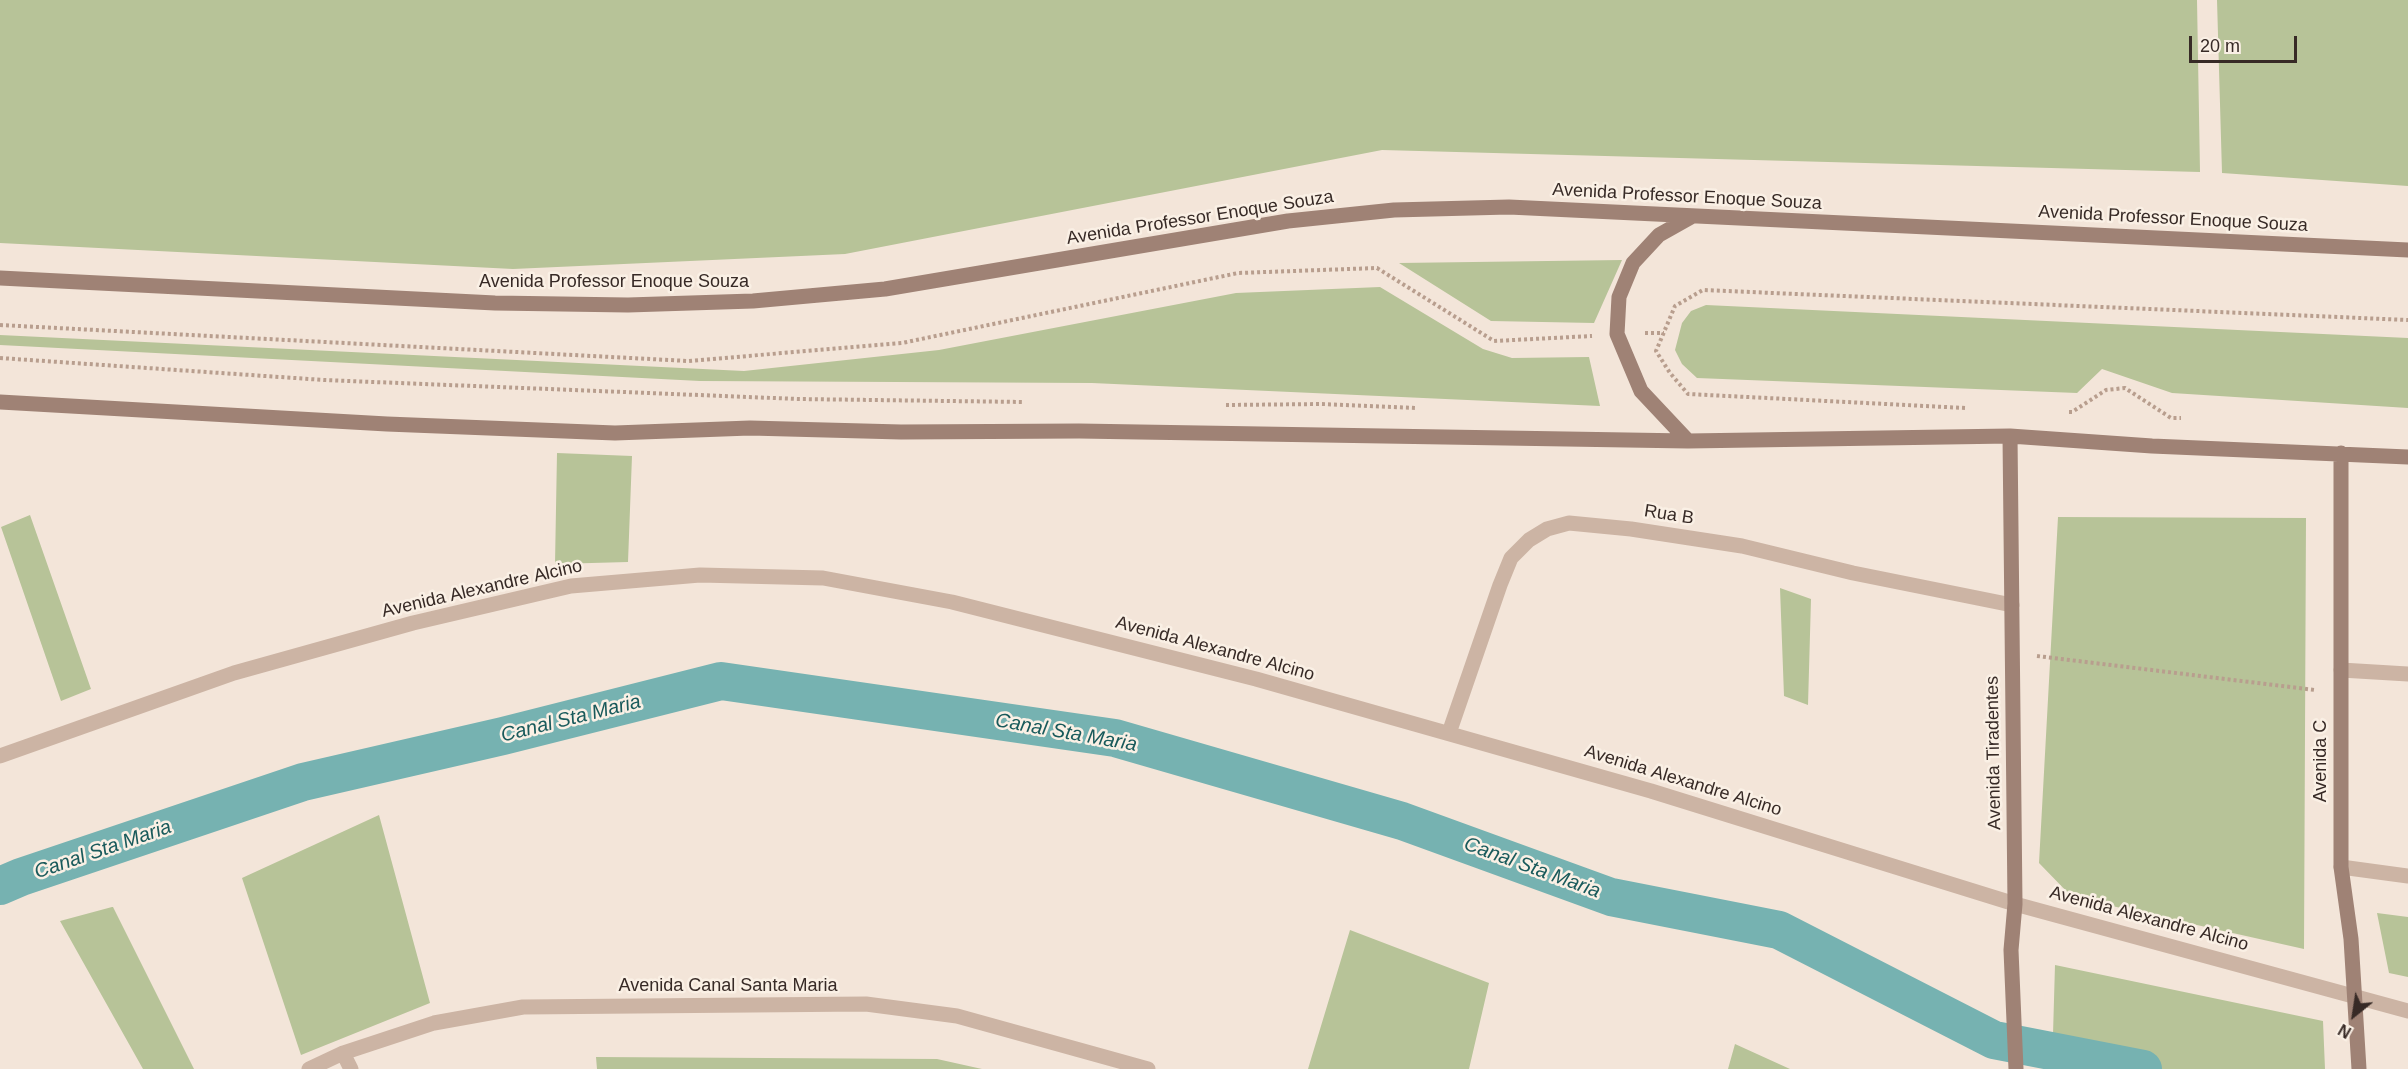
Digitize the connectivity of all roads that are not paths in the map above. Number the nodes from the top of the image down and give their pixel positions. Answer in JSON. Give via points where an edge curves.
{"nodes":[{"id":1,"x":1691,"y":217,"type":"junction"},
{"id":2,"x":2408,"y":250,"type":"edge"},
{"id":3,"x":0,"y":278,"type":"edge"},
{"id":4,"x":0,"y":402,"type":"edge"},
{"id":5,"x":2010,"y":436,"type":"junction"},
{"id":6,"x":1688,"y":441,"type":"junction"},
{"id":7,"x":2341,"y":453,"type":"junction"},
{"id":8,"x":2408,"y":458,"type":"edge"},
{"id":9,"x":2012,"y":605,"type":"junction"},
{"id":10,"x":2341,"y":670,"type":"junction"},
{"id":11,"x":2408,"y":674,"type":"edge"},
{"id":12,"x":1449,"y":734,"type":"junction"},
{"id":13,"x":0,"y":756,"type":"edge"},
{"id":14,"x":2341,"y":867,"type":"junction"},
{"id":15,"x":2408,"y":876,"type":"edge"},
{"id":16,"x":2016,"y":904,"type":"junction"},
{"id":17,"x":2355,"y":997,"type":"junction"},
{"id":18,"x":2408,"y":1011,"type":"edge"},
{"id":19,"x":343,"y":1053,"type":"junction"},
{"id":20,"x":309,"y":1069,"type":"edge"},
{"id":21,"x":351,"y":1069,"type":"edge"},
{"id":22,"x":1148,"y":1069,"type":"edge"},
{"id":23,"x":2016,"y":1069,"type":"edge"},
{"id":24,"x":2359,"y":1069,"type":"edge"}],
"edges":[{"from":1,"to":2,"type":"main road","name":"Avenida Professor Enoque Souza"},
{"from":1,"to":3,"type":"main road","name":"Avenida Professor Enoque Souza","via":[[1509,207],[1394,210],[1288,221],[885,288],[753,301],[628,305],[495,303]]},
{"from":1,"to":6,"type":"main road","via":[[1659,235],[1633,263],[1619,297],[1617,334],[1641,391]]},
{"from":4,"to":6,"type":"main road","via":[[615,433],[750,428],[901,432],[1079,430]]},
{"from":5,"to":6,"type":"main road"},
{"from":5,"to":7,"type":"main road"},
{"from":5,"to":9,"type":"main road","name":"Avenida Tiradentes"},
{"from":7,"to":8,"type":"main road"},
{"from":7,"to":10,"type":"main road","name":"Avenida C"},
{"from":9,"to":12,"type":"street","name":"Rua B","via":[[1742,546],[1631,529],[1569,524],[1547,529],[1511,558]]},
{"from":9,"to":16,"type":"main road","name":"Avenida Tiradentes"},
{"from":10,"to":11,"type":"street"},
{"from":10,"to":14,"type":"main road","name":"Avenida C"},
{"from":12,"to":13,"type":"street","name":"Avenida Alexandre Alcino","via":[[1256,679],[952,602],[822,578],[700,575],[571,586],[413,623],[234,673]]},
{"from":12,"to":16,"type":"street","name":"Avenida Alexandre Alcino","via":[[1651,791]]},
{"from":14,"to":15,"type":"street"},
{"from":14,"to":17,"type":"main road","name":"Avenida C"},
{"from":16,"to":17,"type":"street","name":"Avenida Alexandre Alcino"},
{"from":16,"to":23,"type":"main road","name":"Avenida Tiradentes","via":[[2011,950]]},
{"from":17,"to":18,"type":"street","name":"Avenida Alexandre Alcino"},
{"from":17,"to":24,"type":"main road","name":"Avenida C"},
{"from":19,"to":20,"type":"street","name":"Avenida Canal Santa Maria"},
{"from":19,"to":21,"type":"street"},
{"from":19,"to":22,"type":"street","name":"Avenida Canal Santa Maria","via":[[434,1023],[523,1007],[866,1004],[957,1016]]}]}
